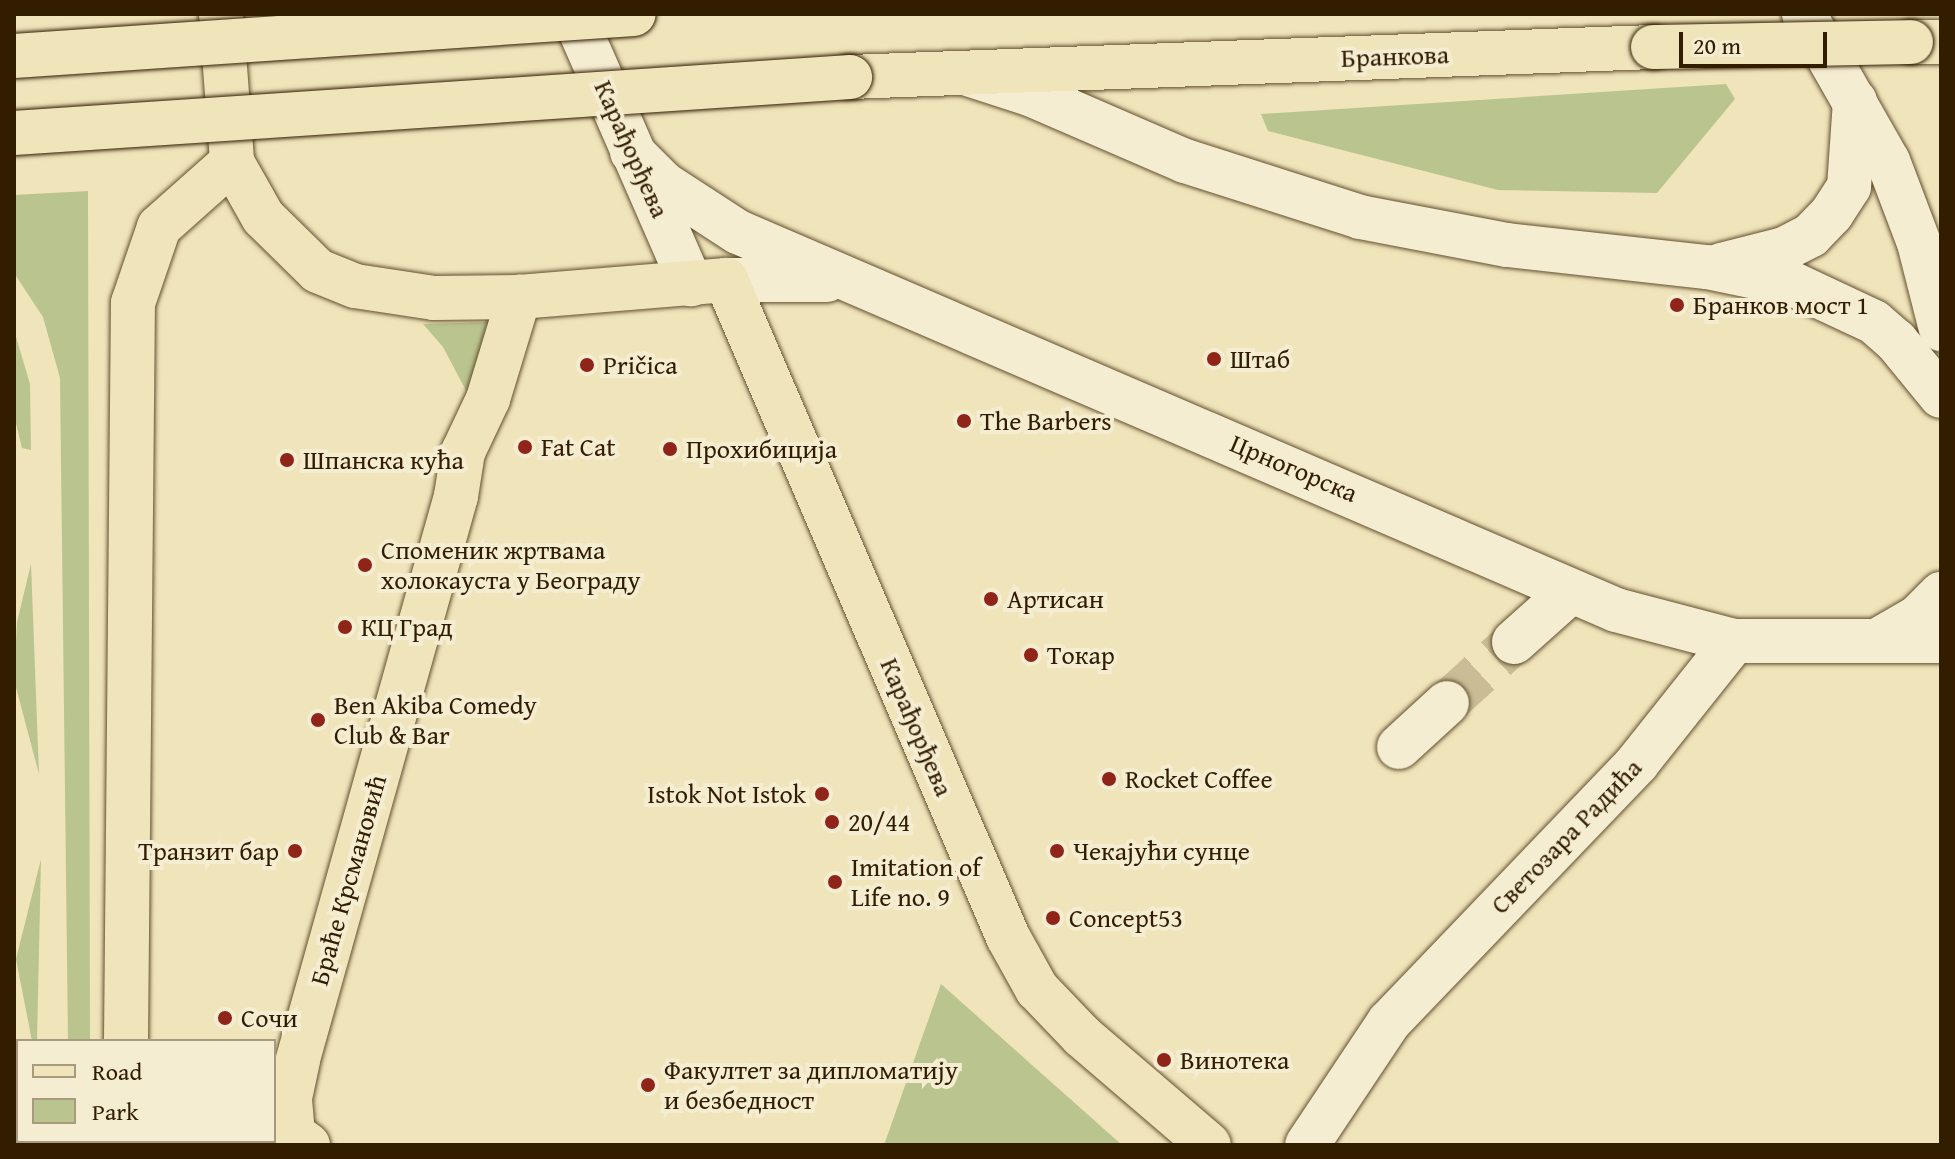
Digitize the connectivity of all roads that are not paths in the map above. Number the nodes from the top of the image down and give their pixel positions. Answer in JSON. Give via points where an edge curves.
{"nodes":[{"id":1,"x":221,"y":14,"type":"edge"},
{"id":2,"x":573,"y":14,"type":"edge"},
{"id":3,"x":634,"y":14,"type":"edge"},
{"id":4,"x":1804,"y":14,"type":"edge"},
{"id":5,"x":1926,"y":42,"type":"edge"},
{"id":6,"x":14,"y":56,"type":"edge"},
{"id":7,"x":963,"y":72,"type":"junction"},
{"id":8,"x":1855,"y":100,"type":"junction"},
{"id":9,"x":14,"y":133,"type":"edge"},
{"id":10,"x":632,"y":152,"type":"junction"},
{"id":11,"x":232,"y":162,"type":"junction"},
{"id":12,"x":1707,"y":267,"type":"junction"},
{"id":13,"x":708,"y":282,"type":"junction"},
{"id":14,"x":857,"y":284,"type":"junction"},
{"id":15,"x":519,"y":297,"type":"junction"},
{"id":16,"x":1941,"y":329,"type":"edge"},
{"id":17,"x":1941,"y":396,"type":"edge"},
{"id":18,"x":1570,"y":592,"type":"junction"},
{"id":19,"x":1941,"y":594,"type":"edge"},
{"id":20,"x":1880,"y":639,"type":"junction"},
{"id":21,"x":1734,"y":641,"type":"junction"},
{"id":22,"x":1941,"y":641,"type":"edge"},
{"id":23,"x":1514,"y":642,"type":"tunnel mouth"},
{"id":24,"x":1447,"y":703,"type":"tunnel mouth"},
{"id":25,"x":1399,"y":747,"type":"dead end"},
{"id":26,"x":126,"y":1039,"type":"edge"},
{"id":27,"x":297,"y":1141,"type":"edge"},
{"id":28,"x":1209,"y":1145,"type":"edge"},
{"id":29,"x":1307,"y":1145,"type":"edge"}],
"edges":[{"from":1,"to":11,"type":"main road"},
{"from":2,"to":10,"type":"street","name":"Карађорђева"},
{"from":3,"to":6,"type":"main road","bridge":true},
{"from":4,"to":8,"type":"street"},
{"from":5,"to":7,"type":"main road","name":"Бранкова","bridge":true},
{"from":7,"to":9,"type":"main road","name":"Бранкова","bridge":true},
{"from":7,"to":12,"type":"street","via":[[1030,94],[1199,166],[1360,217],[1534,249]]},
{"from":8,"to":12,"type":"street","via":[[1849,187],[1832,213],[1811,235],[1784,249]]},
{"from":8,"to":16,"type":"street","via":[[1888,161],[1919,243]]},
{"from":10,"to":13,"type":"street","name":"Карађорђева"},
{"from":10,"to":14,"type":"street","name":"Црногорска","via":[[664,184],[738,232]]},
{"from":11,"to":15,"type":"main road","via":[[263,217],[318,271],[355,286],[397,293]]},
{"from":11,"to":26,"type":"main road","via":[[159,227],[133,303]]},
{"from":12,"to":17,"type":"street","via":[[1795,285],[1847,307],[1896,341]]},
{"from":13,"to":14,"type":"street","name":"Црногорска"},
{"from":13,"to":15,"type":"main road"},
{"from":13,"to":28,"type":"main road","name":"Карађорђева","via":[[1008,937],[1037,989],[1082,1036]]},
{"from":14,"to":18,"type":"street","name":"Црногорска","via":[[1323,480]]},
{"from":15,"to":27,"type":"main road","name":"Браће Крсмановић","via":[[488,399],[463,452],[456,496],[298,1059],[290,1098]]},
{"from":18,"to":21,"type":"street","name":"Црногорска","via":[[1672,628]]},
{"from":18,"to":23,"type":"street"},
{"from":19,"to":20,"type":"street","via":[[1918,617]]},
{"from":20,"to":21,"type":"street"},
{"from":20,"to":22,"type":"street"},
{"from":21,"to":29,"type":"street","name":"Светозара Радића","via":[[1637,763],[1380,1016]]},
{"from":24,"to":25,"type":"street"}]}
